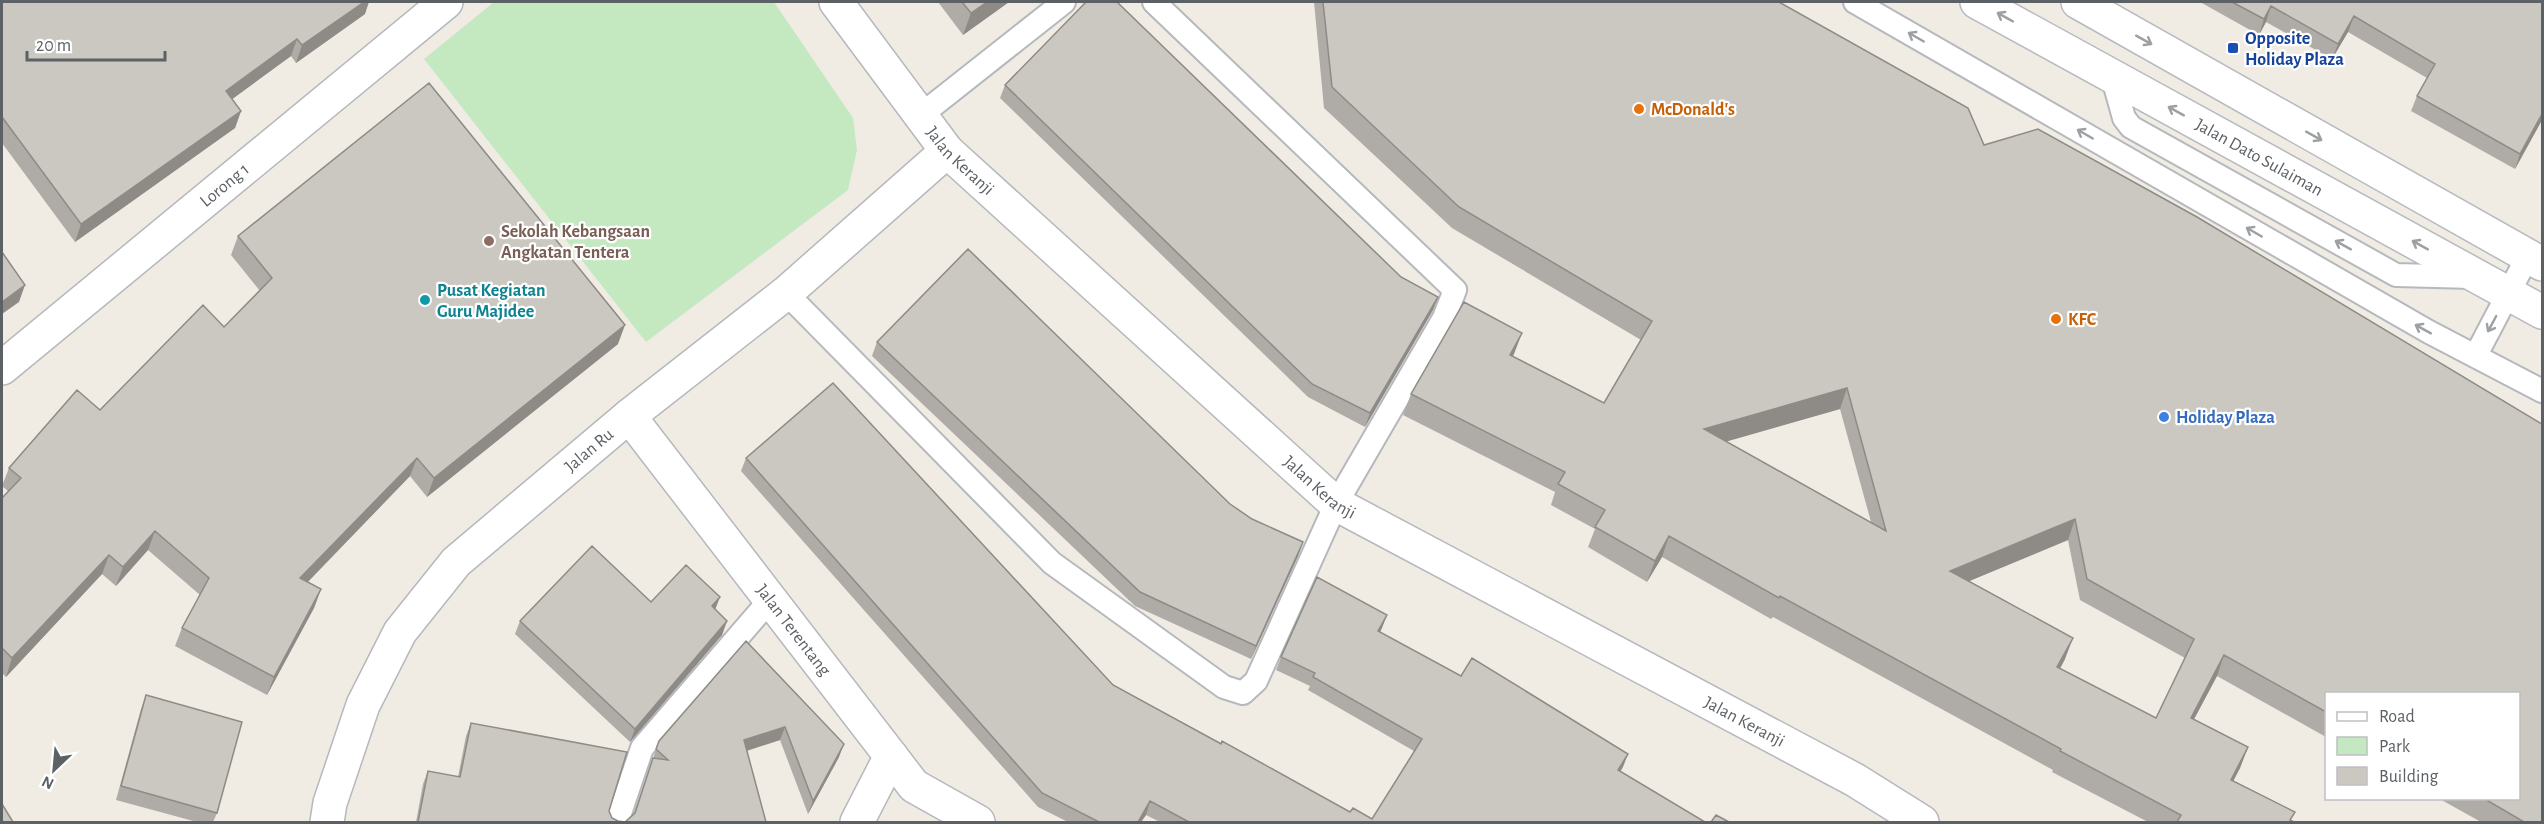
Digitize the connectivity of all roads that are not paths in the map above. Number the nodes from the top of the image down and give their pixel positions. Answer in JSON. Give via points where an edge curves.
{"nodes":[{"id":1,"x":446,"y":2,"type":"edge"},
{"id":2,"x":836,"y":2,"type":"edge"},
{"id":3,"x":1064,"y":2,"type":"edge"},
{"id":4,"x":1154,"y":2,"type":"edge"},
{"id":5,"x":1855,"y":2,"type":"edge"},
{"id":6,"x":1977,"y":2,"type":"edge"},
{"id":7,"x":2078,"y":2,"type":"edge"},
{"id":8,"x":921,"y":115,"type":"junction"},
{"id":9,"x":947,"y":151,"type":"junction"},
{"id":10,"x":2535,"y":260,"type":"edge"},
{"id":11,"x":786,"y":293,"type":"junction"},
{"id":12,"x":2508,"y":293,"type":"junction"},
{"id":13,"x":2542,"y":312,"type":"edge"},
{"id":14,"x":2476,"y":355,"type":"junction"},
{"id":15,"x":2,"y":368,"type":"edge"},
{"id":16,"x":2542,"y":391,"type":"edge"},
{"id":17,"x":629,"y":416,"type":"junction"},
{"id":18,"x":1336,"y":504,"type":"junction"},
{"id":19,"x":770,"y":600,"type":"junction"},
{"id":20,"x":891,"y":756,"type":"junction"},
{"id":21,"x":327,"y":822,"type":"edge"},
{"id":22,"x":617,"y":822,"type":"edge"},
{"id":23,"x":857,"y":822,"type":"edge"},
{"id":24,"x":978,"y":822,"type":"edge"},
{"id":25,"x":1922,"y":822,"type":"edge"}],
"edges":[{"from":1,"to":15,"type":"street","name":"Lorong 1"},
{"from":2,"to":8,"type":"street","name":"Jalan Keranji"},
{"from":3,"to":8,"type":"lane"},
{"from":4,"to":18,"type":"lane","via":[[1455,290],[1444,318]]},
{"from":14,"to":5,"type":"lane","one_way":true,"via":[[2429,332]]},
{"from":12,"to":6,"type":"street","name":"Jalan Dato Sulaiman","one_way":true},
{"from":7,"to":10,"type":"street","one_way":true},
{"from":8,"to":9,"type":"street","name":"Jalan Keranji"},
{"from":9,"to":11,"type":"street","name":"Jalan Ru"},
{"from":9,"to":18,"type":"street","name":"Jalan Keranji"},
{"from":10,"to":12,"type":"lane"},
{"from":11,"to":17,"type":"street","name":"Jalan Ru"},
{"from":11,"to":18,"type":"lane","via":[[1052,563],[1224,687],[1244,693],[1256,681]]},
{"from":12,"to":13,"type":"street","name":"Jalan Dato Sulaiman"},
{"from":12,"to":14,"type":"lane","one_way":true},
{"from":14,"to":16,"type":"lane"},
{"from":17,"to":19,"type":"street","name":"Jalan Terentang"},
{"from":17,"to":21,"type":"street","name":"Jalan Ru","via":[[456,562],[400,632],[363,705]]},
{"from":18,"to":25,"type":"street","name":"Jalan Keranji","via":[[1854,780]]},
{"from":19,"to":20,"type":"street","name":"Jalan Terentang"},
{"from":19,"to":22,"type":"lane","via":[[642,748]]},
{"from":20,"to":23,"type":"street"},
{"from":20,"to":24,"type":"street","name":"Jalan Terentang","via":[[914,786]]}]}
